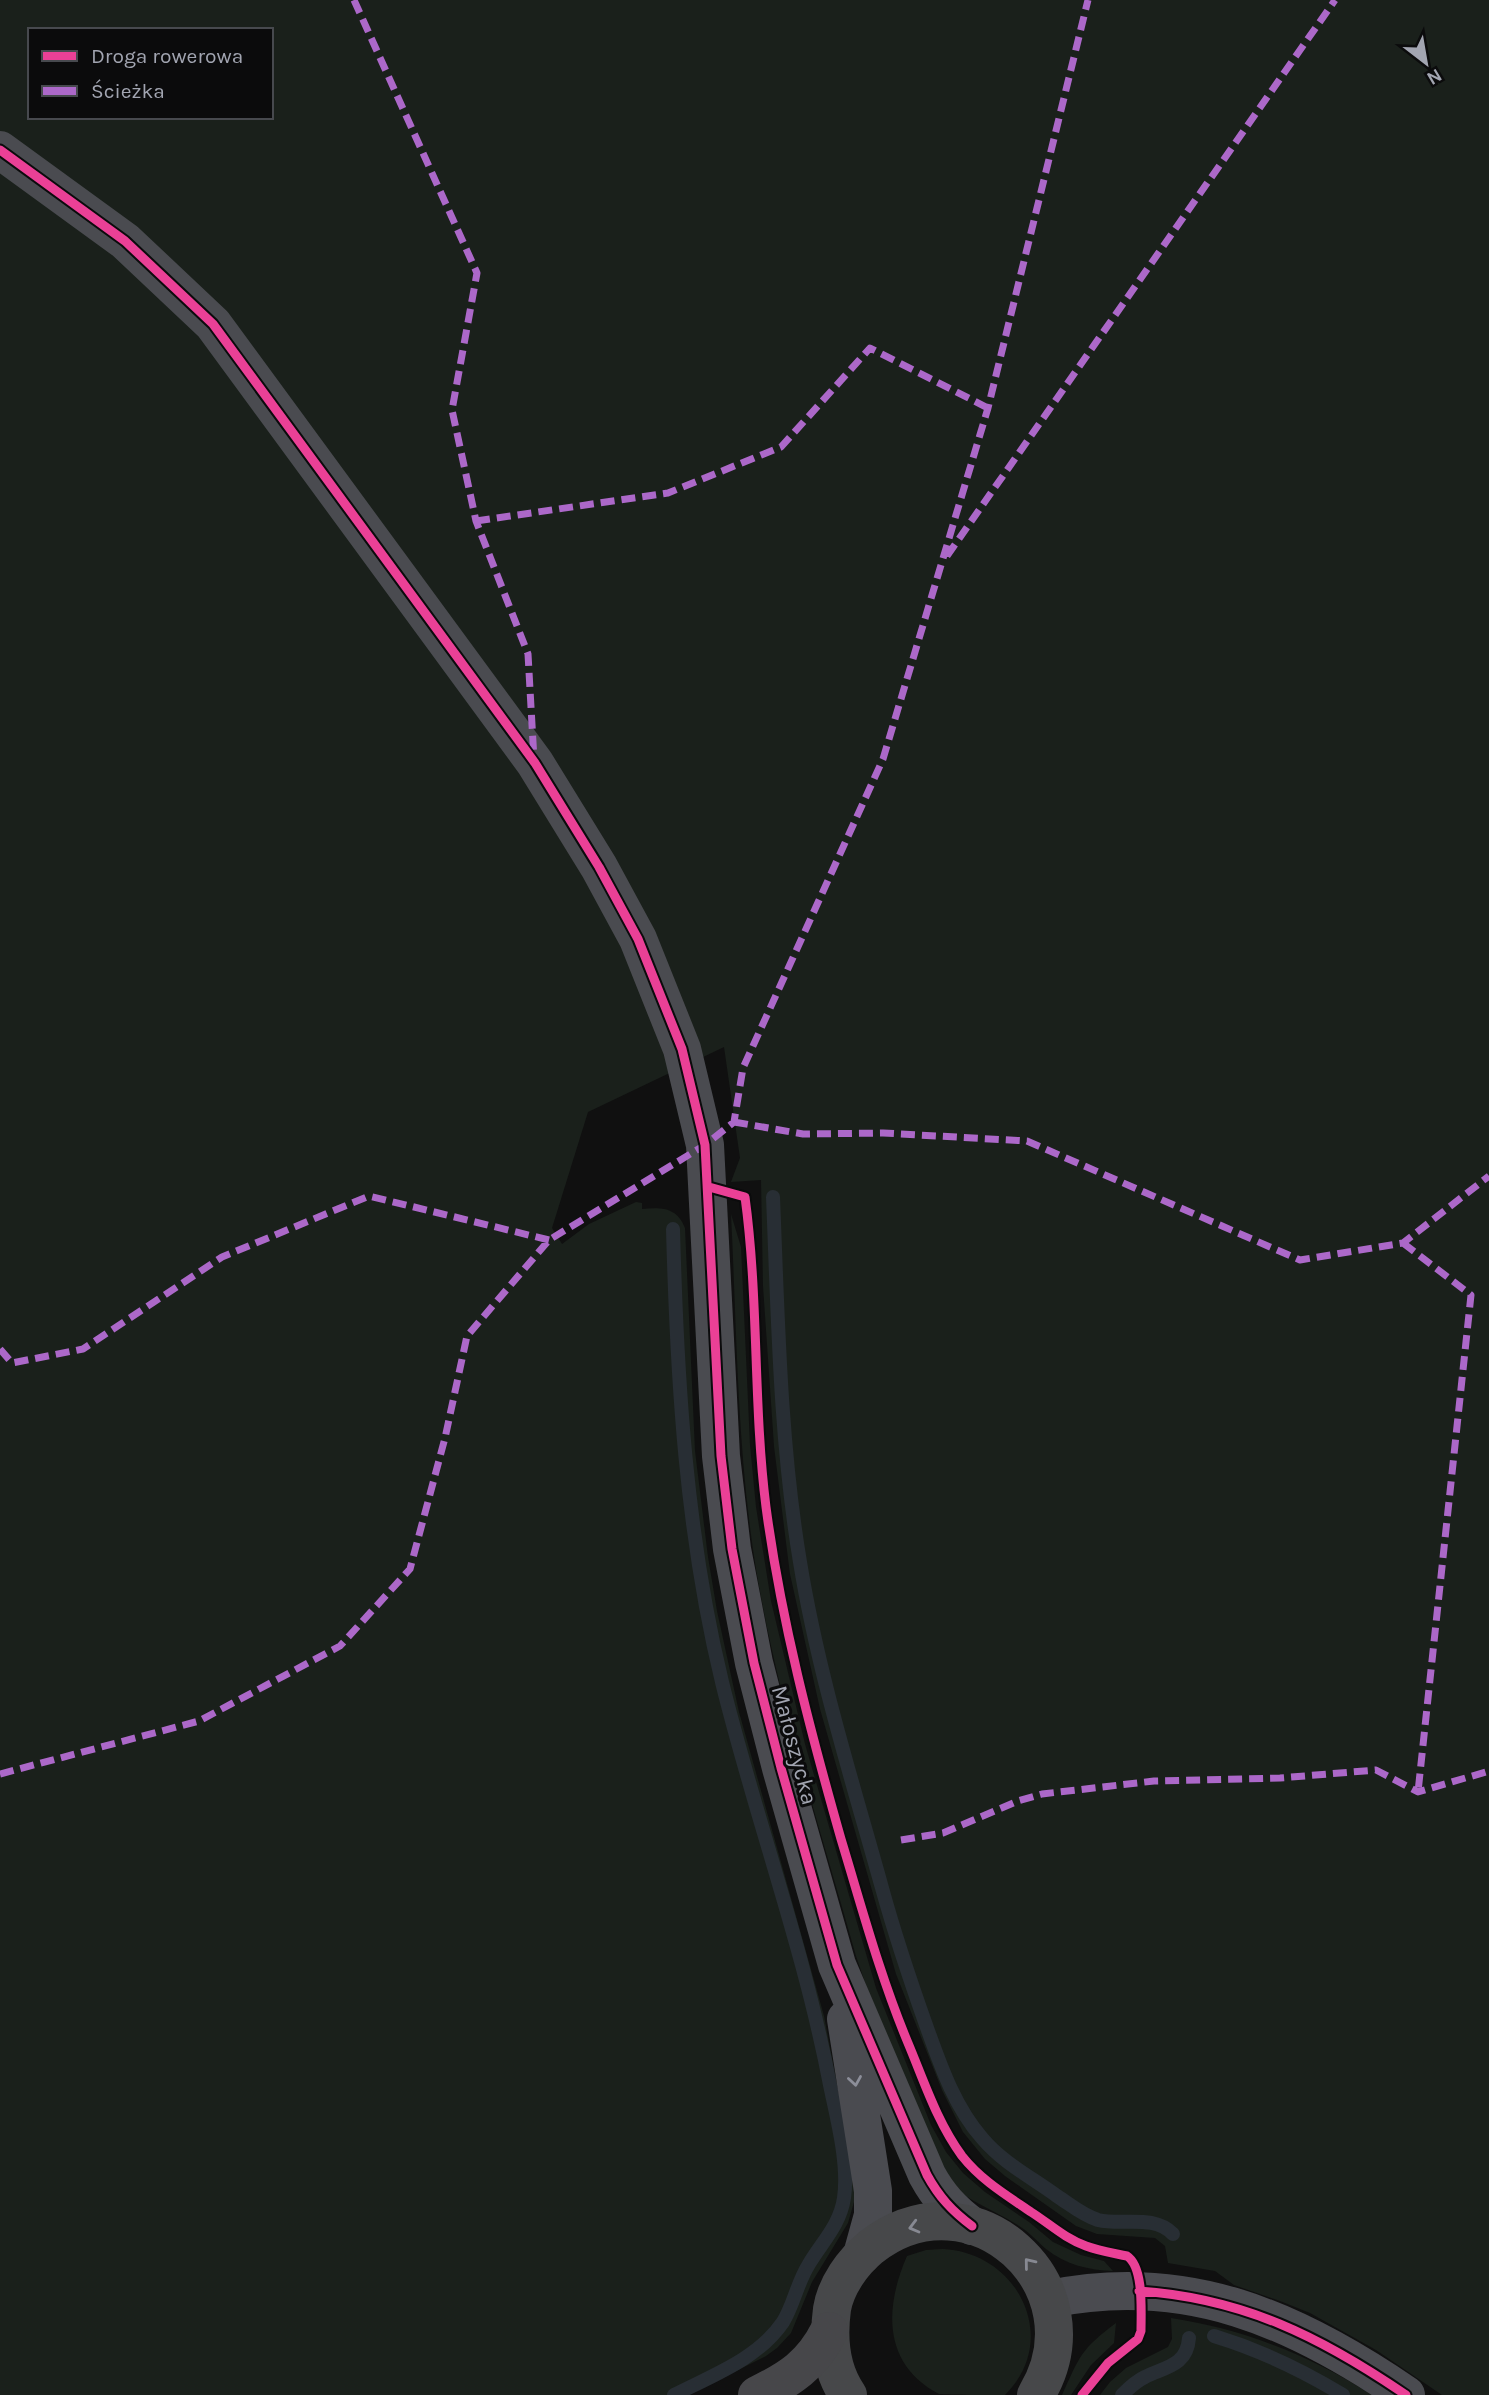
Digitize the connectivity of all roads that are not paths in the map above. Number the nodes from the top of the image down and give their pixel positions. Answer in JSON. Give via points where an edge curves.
{"nodes":[{"id":1,"x":0,"y":150,"type":"edge"},
{"id":2,"x":837,"y":1965,"type":"junction"},
{"id":3,"x":972,"y":2226,"type":"junction"},
{"id":4,"x":862,"y":2255,"type":"junction"},
{"id":5,"x":1050,"y":2299,"type":"junction"},
{"id":6,"x":829,"y":2331,"type":"junction"},
{"id":7,"x":757,"y":2395,"type":"edge"},
{"id":8,"x":848,"y":2395,"type":"edge"},
{"id":9,"x":1036,"y":2395,"type":"edge"},
{"id":10,"x":1406,"y":2395,"type":"edge"}],
"edges":[{"from":1,"to":2,"type":"street","name":"Małoszycka","via":[[125,241],[213,324],[535,763],[638,939],[682,1049],[705,1145],[721,1456],[741,1603],[766,1713]]},
{"from":2,"to":3,"type":"street","name":"Małoszycka","via":[[927,2175],[954,2213]]},
{"from":2,"to":4,"type":"street","name":"Małoszycka","one_way":true,"via":[[873,2191],[873,2215]]},
{"from":3,"to":4,"type":"main road","one_way":true,"via":[[960,2222],[912,2226],[885,2237]]},
{"from":5,"to":3,"type":"main road","one_way":true,"via":[[1024,2257],[1006,2241]]},
{"from":4,"to":6,"type":"main road","via":[[833,2303]]},
{"from":5,"to":9,"type":"main road","via":[[1055,2326],[1053,2354]]},
{"from":5,"to":10,"type":"street","via":[[1133,2291],[1230,2305],[1323,2343]]},
{"from":6,"to":7,"type":"highway","via":[[808,2363]]},
{"from":6,"to":8,"type":"main road","via":[[832,2359]]}]}
